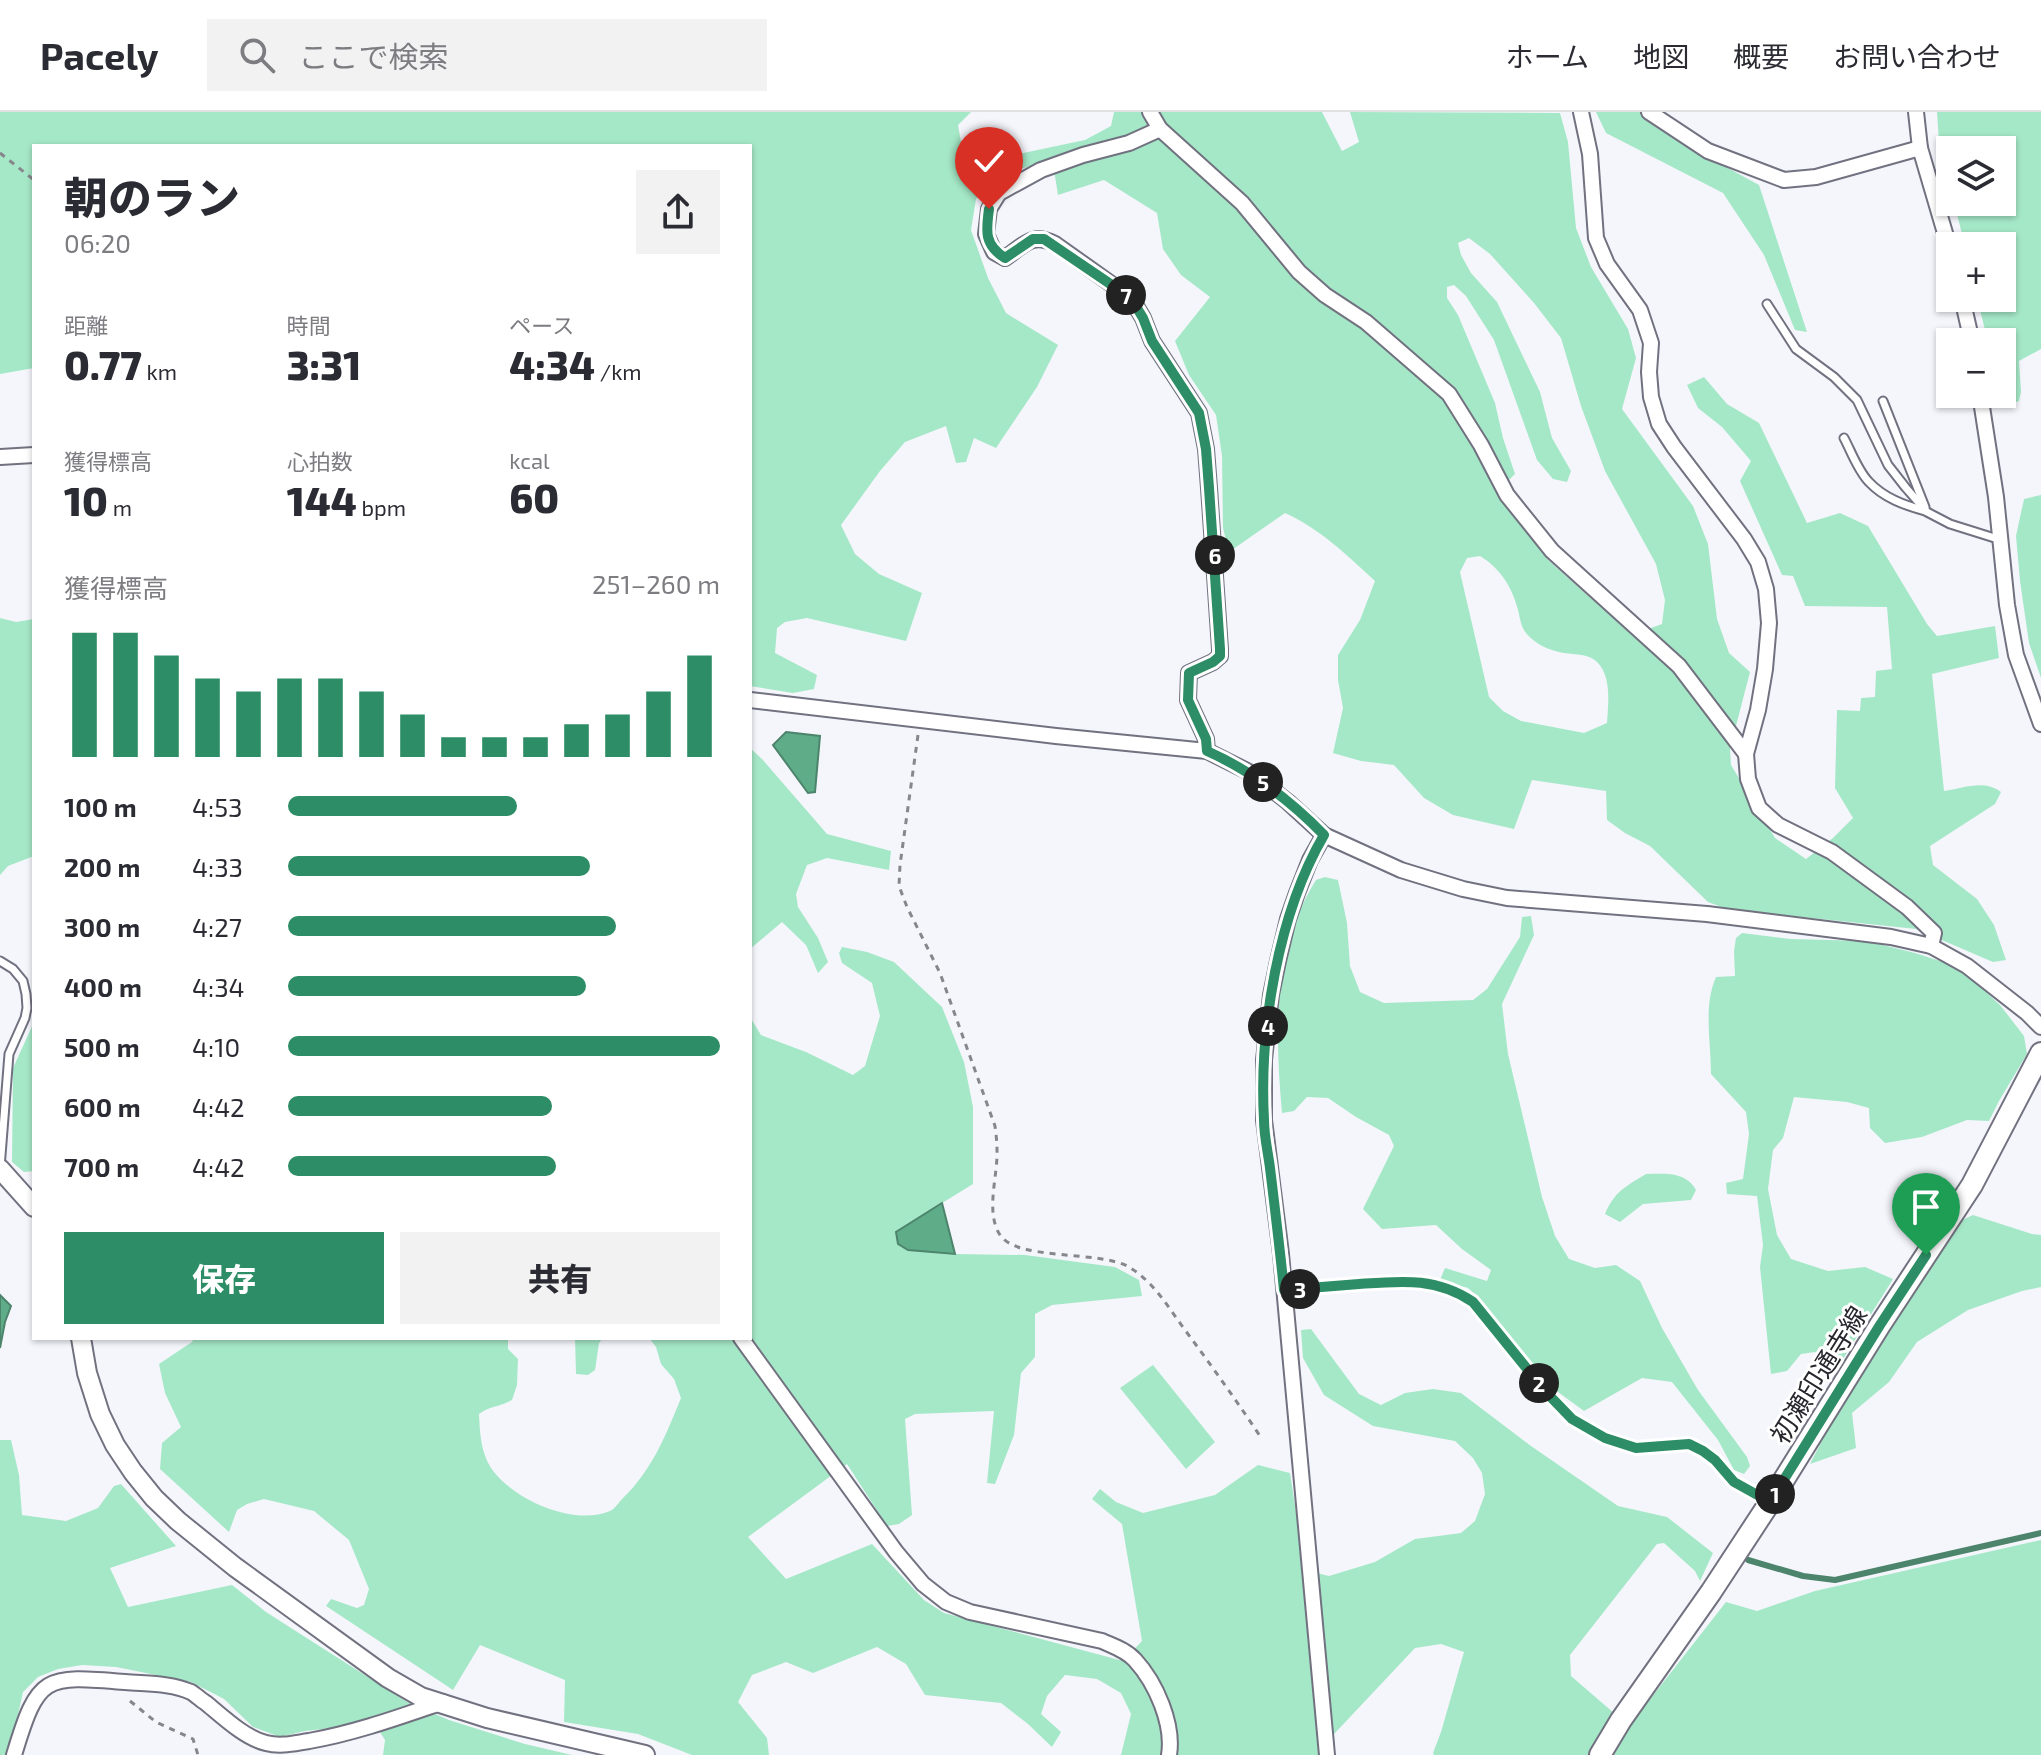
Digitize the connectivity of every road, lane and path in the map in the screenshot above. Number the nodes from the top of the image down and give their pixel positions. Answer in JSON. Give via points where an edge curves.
{"nodes":[{"id":1,"x":1150,"y":112,"type":"edge"},
{"id":2,"x":1581,"y":112,"type":"edge"},
{"id":3,"x":1649,"y":112,"type":"edge"},
{"id":4,"x":1916,"y":112,"type":"edge"},
{"id":5,"x":1160,"y":129,"type":"junction"},
{"id":6,"x":1920,"y":148,"type":"junction"},
{"id":7,"x":0,"y":153,"type":"edge"},
{"id":8,"x":32,"y":178,"type":"edge"},
{"id":9,"x":1945,"y":232,"type":"edge"},
{"id":10,"x":1767,"y":304,"type":"dead end"},
{"id":11,"x":1883,"y":401,"type":"dead end"},
{"id":12,"x":1982,"y":408,"type":"edge"},
{"id":13,"x":1844,"y":438,"type":"dead end"},
{"id":14,"x":32,"y":455,"type":"edge"},
{"id":15,"x":0,"y":457,"type":"edge"},
{"id":16,"x":1927,"y":512,"type":"junction"},
{"id":17,"x":2001,"y":540,"type":"junction"},
{"id":18,"x":752,"y":700,"type":"edge"},
{"id":19,"x":920,"y":719,"type":"junction"},
{"id":20,"x":2041,"y":724,"type":"edge"},
{"id":21,"x":1207,"y":751,"type":"junction"},
{"id":22,"x":1746,"y":754,"type":"junction"},
{"id":23,"x":1324,"y":835,"type":"junction"},
{"id":24,"x":1931,"y":946,"type":"junction"},
{"id":25,"x":0,"y":961,"type":"edge"},
{"id":26,"x":2041,"y":1027,"type":"edge"},
{"id":27,"x":2041,"y":1053,"type":"edge"},
{"id":28,"x":0,"y":1170,"type":"edge"},
{"id":29,"x":32,"y":1205,"type":"edge"},
{"id":30,"x":1284,"y":1290,"type":"junction"},
{"id":31,"x":81,"y":1340,"type":"edge"},
{"id":32,"x":742,"y":1340,"type":"edge"},
{"id":33,"x":1260,"y":1436,"type":"dead end"},
{"id":34,"x":1770,"y":1502,"type":"junction"},
{"id":35,"x":106,"y":1680,"type":"junction"},
{"id":36,"x":443,"y":1702,"type":"junction"},
{"id":37,"x":14,"y":1755,"type":"edge"},
{"id":38,"x":198,"y":1755,"type":"edge"},
{"id":39,"x":645,"y":1755,"type":"edge"},
{"id":40,"x":1169,"y":1755,"type":"edge"},
{"id":41,"x":1327,"y":1755,"type":"edge"},
{"id":42,"x":1600,"y":1755,"type":"edge"}],
"edges":[{"from":1,"to":5,"type":"street"},
{"from":2,"to":22,"type":"street","via":[[1596,238],[1607,264],[1640,310],[1651,343],[1651,397],[1659,424],[1744,539],[1766,589],[1765,669]]},
{"from":3,"to":6,"type":"street","via":[[1708,151],[1784,180],[1816,177]]},
{"from":4,"to":6,"type":"street"},
{"from":5,"to":21,"type":"street","via":[[1041,170],[999,193],[989,209],[986,234],[994,252],[1005,258],[1033,239],[1044,239],[1131,298],[1199,413],[1220,656],[1189,673],[1188,700]]},
{"from":5,"to":22,"type":"street","via":[[1242,203],[1299,272],[1449,394],[1507,495],[1552,551],[1679,666]]},
{"from":6,"to":9,"type":"street"},
{"from":7,"to":8,"type":"path"},
{"from":10,"to":16,"type":"lane","via":[[1796,349],[1857,400],[1888,465]]},
{"from":11,"to":16,"type":"lane"},
{"from":12,"to":17,"type":"street"},
{"from":13,"to":16,"type":"lane","via":[[1867,481],[1887,497]]},
{"from":14,"to":15,"type":"street"},
{"from":16,"to":17,"type":"lane"},
{"from":17,"to":20,"type":"street","via":[[2016,655]]},
{"from":18,"to":19,"type":"street"},
{"from":19,"to":21,"type":"street"},
{"from":19,"to":33,"type":"path","via":[[899,886],[940,973],[995,1126],[998,1151],[992,1200],[1000,1236],[1011,1245],[1125,1265],[1147,1279]]},
{"from":21,"to":23,"type":"street","via":[[1251,773]]},
{"from":22,"to":24,"type":"street","via":[[1759,808],[1778,825],[1832,852],[1907,907],[1934,933]]},
{"from":23,"to":24,"type":"street","via":[[1401,870],[1507,898],[1707,914]]},
{"from":23,"to":30,"type":"street","via":[[1288,919],[1271,995],[1264,1060],[1264,1120]]},
{"from":24,"to":26,"type":"street","via":[[1967,966]]},
{"from":25,"to":28,"type":"lane","via":[[23,981],[27,1008],[9,1054]]},
{"from":27,"to":34,"type":"main road","name":"初瀬印通寺線","via":[[1972,1185]]},
{"from":28,"to":29,"type":"street"},
{"from":30,"to":34,"type":"path","via":[[1404,1281],[1459,1292],[1572,1419],[1636,1448],[1689,1444],[1715,1460],[1734,1482]]},
{"from":30,"to":41,"type":"street"},
{"from":31,"to":36,"type":"street","via":[[100,1414],[115,1445],[154,1498],[235,1567],[388,1678],[421,1697]]},
{"from":32,"to":40,"type":"street","via":[[923,1584],[970,1612],[1122,1649],[1135,1659],[1158,1695],[1170,1732]]},
{"from":34,"to":42,"type":"main road","name":"初瀬印通寺線"},
{"from":35,"to":36,"type":"street","via":[[192,1693],[247,1734],[284,1745],[341,1736]]},
{"from":35,"to":37,"type":"street","via":[[51,1682],[36,1696]]},
{"from":35,"to":38,"type":"path","via":[[156,1722],[193,1739]]},
{"from":36,"to":39,"type":"street","via":[[487,1718]]}]}
